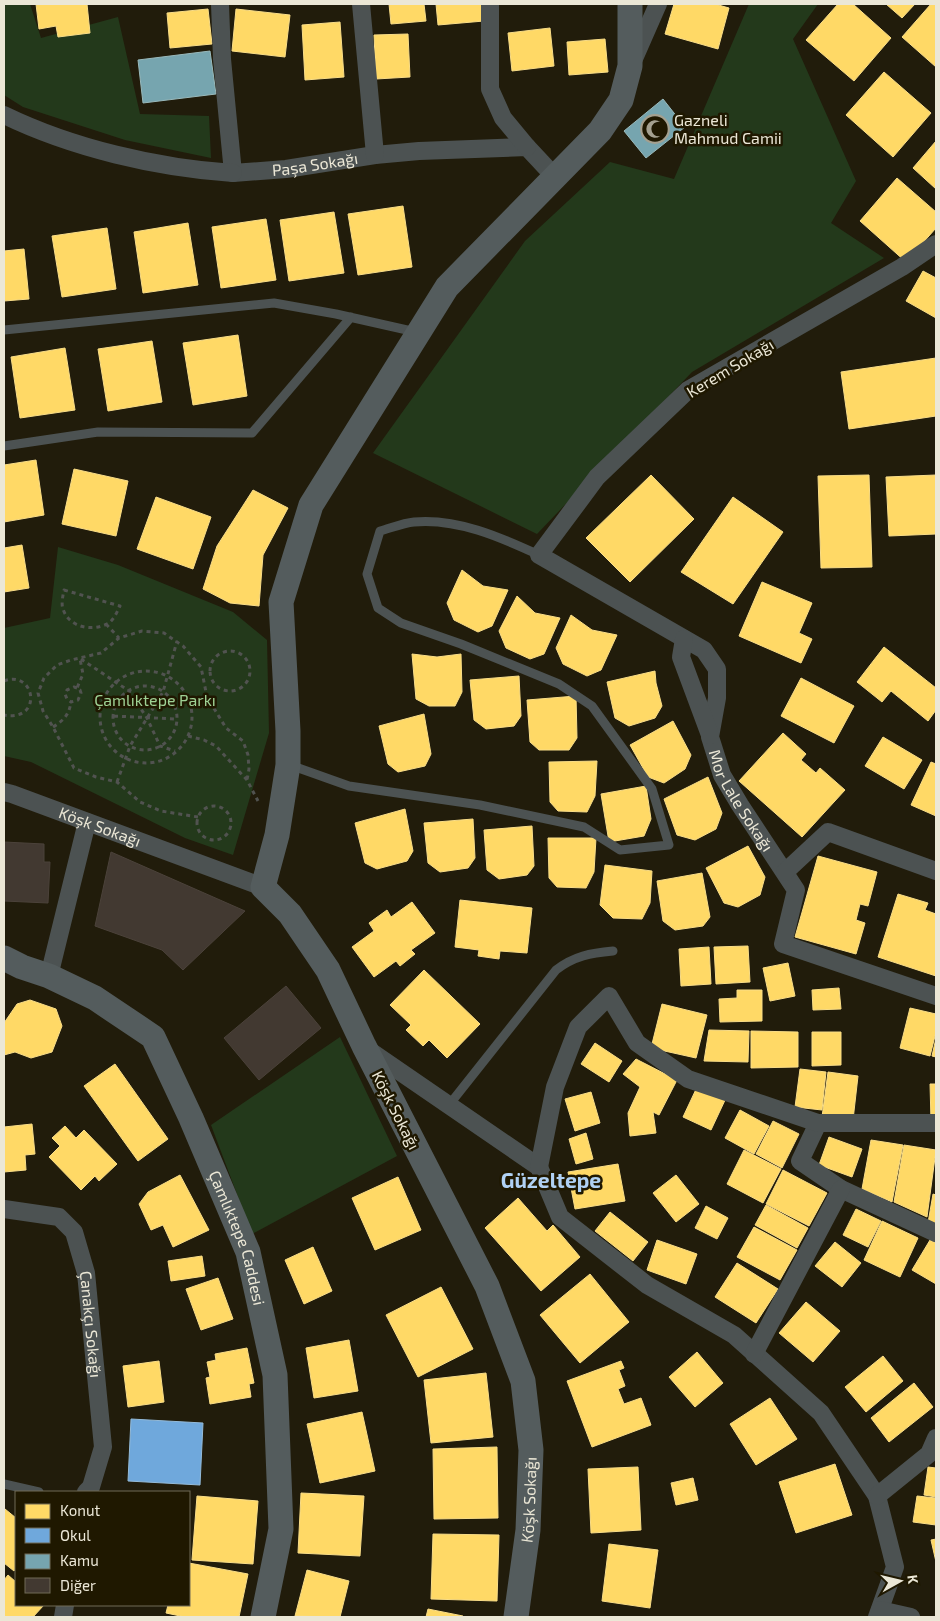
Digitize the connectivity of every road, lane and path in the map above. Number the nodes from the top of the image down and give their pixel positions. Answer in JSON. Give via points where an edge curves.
{"nodes":[{"id":1,"x":220,"y":4,"type":"edge"},
{"id":2,"x":361,"y":4,"type":"edge"},
{"id":3,"x":490,"y":4,"type":"edge"},
{"id":4,"x":630,"y":4,"type":"edge"},
{"id":5,"x":658,"y":4,"type":"edge"},
{"id":6,"x":630,"y":66,"type":"junction"},
{"id":7,"x":4,"y":115,"type":"edge"},
{"id":8,"x":528,"y":147,"type":"junction"},
{"id":9,"x":375,"y":156,"type":"junction"},
{"id":10,"x":233,"y":173,"type":"junction"},
{"id":11,"x":555,"y":177,"type":"junction"},
{"id":12,"x":936,"y":244,"type":"edge"},
{"id":13,"x":351,"y":317,"type":"junction"},
{"id":14,"x":4,"y":330,"type":"edge"},
{"id":15,"x":419,"y":332,"type":"junction"},
{"id":16,"x":4,"y":446,"type":"edge"},
{"id":17,"x":539,"y":555,"type":"junction"},
{"id":18,"x":106,"y":624,"type":"junction"},
{"id":19,"x":118,"y":638,"type":"junction"},
{"id":20,"x":684,"y":639,"type":"junction"},
{"id":21,"x":177,"y":642,"type":"junction"},
{"id":22,"x":80,"y":658,"type":"junction"},
{"id":23,"x":167,"y":677,"type":"junction"},
{"id":24,"x":212,"y":680,"type":"junction"},
{"id":25,"x":4,"y":681,"type":"edge"},
{"id":26,"x":116,"y":682,"type":"junction"},
{"id":27,"x":204,"y":683,"type":"junction"},
{"id":28,"x":77,"y":688,"type":"junction"},
{"id":29,"x":129,"y":691,"type":"junction"},
{"id":30,"x":163,"y":692,"type":"junction"},
{"id":31,"x":38,"y":693,"type":"junction"},
{"id":32,"x":31,"y":695,"type":"junction"},
{"id":33,"x":71,"y":702,"type":"junction"},
{"id":34,"x":4,"y":715,"type":"edge"},
{"id":35,"x":114,"y":716,"type":"junction"},
{"id":36,"x":147,"y":718,"type":"junction"},
{"id":37,"x":176,"y":719,"type":"junction"},
{"id":38,"x":53,"y":727,"type":"junction"},
{"id":39,"x":188,"y":736,"type":"junction"},
{"id":40,"x":710,"y":737,"type":"junction"},
{"id":41,"x":130,"y":746,"type":"junction"},
{"id":42,"x":160,"y":746,"type":"junction"},
{"id":43,"x":175,"y":751,"type":"junction"},
{"id":44,"x":126,"y":756,"type":"junction"},
{"id":45,"x":288,"y":765,"type":"junction"},
{"id":46,"x":247,"y":780,"type":"junction"},
{"id":47,"x":117,"y":782,"type":"junction"},
{"id":48,"x":4,"y":792,"type":"edge"},
{"id":49,"x":260,"y":803,"type":"dead end"},
{"id":50,"x":198,"y":817,"type":"junction"},
{"id":51,"x":86,"y":822,"type":"junction"},
{"id":52,"x":936,"y":871,"type":"edge"},
{"id":53,"x":785,"y":872,"type":"junction"},
{"id":54,"x":263,"y":887,"type":"junction"},
{"id":55,"x":613,"y":951,"type":"dead end"},
{"id":56,"x":4,"y":958,"type":"edge"},
{"id":57,"x":49,"y":976,"type":"junction"},
{"id":58,"x":936,"y":996,"type":"edge"},
{"id":59,"x":364,"y":1046,"type":"junction"},
{"id":60,"x":449,"y":1105,"type":"junction"},
{"id":61,"x":818,"y":1123,"type":"junction"},
{"id":62,"x":936,"y":1123,"type":"edge"},
{"id":63,"x":540,"y":1167,"type":"junction"},
{"id":64,"x":841,"y":1189,"type":"junction"},
{"id":65,"x":4,"y":1209,"type":"edge"},
{"id":66,"x":936,"y":1233,"type":"edge"},
{"id":67,"x":754,"y":1354,"type":"junction"},
{"id":68,"x":936,"y":1438,"type":"edge"},
{"id":69,"x":933,"y":1455,"type":"edge"},
{"id":70,"x":4,"y":1484,"type":"edge"},
{"id":71,"x":35,"y":1491,"type":"edge"},
{"id":72,"x":87,"y":1491,"type":"edge"},
{"id":73,"x":878,"y":1496,"type":"junction"},
{"id":74,"x":879,"y":1614,"type":"edge"},
{"id":75,"x":263,"y":1617,"type":"edge"},
{"id":76,"x":516,"y":1617,"type":"edge"},
{"id":77,"x":911,"y":1617,"type":"edge"}],
"edges":[{"from":1,"to":10,"type":"street"},
{"from":2,"to":9,"type":"street"},
{"from":3,"to":8,"type":"street","via":[[490,89],[503,118]]},
{"from":4,"to":6,"type":"street"},
{"from":5,"to":6,"type":"street"},
{"from":6,"to":11,"type":"street","via":[[616,108],[600,131]]},
{"from":7,"to":10,"type":"street","name":"Paşa Sokağı","via":[[69,141],[136,159],[196,171]]},
{"from":8,"to":9,"type":"street","name":"Paşa Sokağı"},
{"from":8,"to":11,"type":"street"},
{"from":9,"to":10,"type":"street","name":"Paşa Sokağı"},
{"from":11,"to":15,"type":"street","via":[[447,287]]},
{"from":12,"to":17,"type":"street","name":"Kerem Sokağı","via":[[902,267],[688,390],[597,477]]},
{"from":13,"to":14,"type":"lane","via":[[274,303]]},
{"from":13,"to":15,"type":"lane"},
{"from":13,"to":16,"type":"lane","via":[[252,432],[98,432]]},
{"from":15,"to":45,"type":"street","via":[[311,505],[282,602]]},
{"from":17,"to":20,"type":"street","name":"Mor Lale Sokağı"},
{"from":17,"to":45,"type":"lane","via":[[504,539],[452,523],[413,522],[380,531],[367,574],[378,608],[400,623],[559,684],[592,706],[652,789],[669,845],[620,850],[584,828],[480,805],[349,786]]},
{"from":18,"to":18,"type":"path","via":[[80,628],[70,620],[62,609],[64,590],[120,606],[111,622]]},
{"from":18,"to":19,"type":"path"},
{"from":19,"to":21,"type":"path","via":[[142,631],[164,633]]},
{"from":19,"to":22,"type":"path","via":[[101,653]]},
{"from":20,"to":40,"type":"street","via":[[681,657]]},
{"from":20,"to":40,"type":"street","name":"Mor Lale Sokağı","via":[[704,650],[717,669],[718,698]]},
{"from":21,"to":23,"type":"path"},
{"from":21,"to":27,"type":"path","via":[[201,667]]},
{"from":22,"to":26,"type":"path"},
{"from":22,"to":28,"type":"path","via":[[83,674]]},
{"from":22,"to":31,"type":"path","via":[[57,665],[44,678]]},
{"from":23,"to":26,"type":"path","via":[[157,672],[139,671]]},
{"from":23,"to":30,"type":"path"},
{"from":23,"to":39,"type":"path","via":[[180,685],[189,701],[192,719]]},
{"from":24,"to":24,"type":"path","via":[[210,665],[220,654],[234,652],[248,662],[249,675],[239,688],[224,690]]},
{"from":24,"to":27,"type":"path"},
{"from":25,"to":32,"type":"path","via":[[16,679],[24,682]]},
{"from":26,"to":29,"type":"path"},
{"from":26,"to":44,"type":"path","via":[[102,705],[101,723],[110,744]]},
{"from":27,"to":46,"type":"path","via":[[206,697],[226,728],[243,741],[248,755]]},
{"from":28,"to":33,"type":"path","via":[[80,696]]},
{"from":28,"to":33,"type":"path","via":[[67,690],[65,694]]},
{"from":29,"to":30,"type":"path","via":[[140,686]]},
{"from":29,"to":35,"type":"path","via":[[118,700]]},
{"from":29,"to":36,"type":"path"},
{"from":30,"to":36,"type":"path"},
{"from":30,"to":37,"type":"path","via":[[173,703]]},
{"from":31,"to":32,"type":"path"},
{"from":31,"to":38,"type":"path","via":[[43,711]]},
{"from":32,"to":34,"type":"path","via":[[29,707],[22,714]]},
{"from":33,"to":38,"type":"path","via":[[64,720]]},
{"from":35,"to":36,"type":"path"},
{"from":35,"to":41,"type":"path","via":[[119,736]]},
{"from":36,"to":37,"type":"path"},
{"from":36,"to":41,"type":"path"},
{"from":36,"to":42,"type":"path"},
{"from":37,"to":42,"type":"path","via":[[170,737]]},
{"from":38,"to":47,"type":"path","via":[[74,768]]},
{"from":39,"to":43,"type":"path"},
{"from":39,"to":46,"type":"path","via":[[216,746]]},
{"from":40,"to":53,"type":"street","name":"Mor Lale Sokağı","via":[[722,775]]},
{"from":41,"to":42,"type":"path","via":[[140,750]]},
{"from":41,"to":44,"type":"path"},
{"from":42,"to":43,"type":"path"},
{"from":43,"to":44,"type":"path","via":[[162,760],[152,762],[136,761]]},
{"from":44,"to":47,"type":"path"},
{"from":45,"to":54,"type":"street","via":[[277,835]]},
{"from":46,"to":49,"type":"path"},
{"from":47,"to":50,"type":"path","via":[[140,802],[161,811]]},
{"from":48,"to":51,"type":"street","name":"Köşk Sokağı"},
{"from":50,"to":50,"type":"path","via":[[205,808],[219,806],[231,816],[231,827],[221,839],[210,840],[198,831]]},
{"from":51,"to":54,"type":"street","name":"Köşk Sokağı"},
{"from":51,"to":57,"type":"street"},
{"from":52,"to":53,"type":"street","via":[[828,832]]},
{"from":53,"to":58,"type":"street","name":"Mor Lale Sokağı","via":[[796,890],[783,944]]},
{"from":54,"to":59,"type":"street","name":"Köşk Sokağı","via":[[290,914],[328,970]]},
{"from":55,"to":60,"type":"lane","via":[[583,955],[556,970]]},
{"from":56,"to":57,"type":"street","name":"Çamlıktepe Caddesi"},
{"from":57,"to":75,"type":"street","name":"Çamlıktepe Caddesi","via":[[95,998],[153,1037],[192,1118],[248,1252],[275,1375],[277,1414],[281,1529]]},
{"from":59,"to":60,"type":"street"},
{"from":59,"to":76,"type":"street","name":"Köşk Sokağı","via":[[487,1286],[523,1381],[531,1450],[528,1530]]},
{"from":60,"to":63,"type":"street"},
{"from":61,"to":62,"type":"street"},
{"from":61,"to":63,"type":"street","via":[[688,1079],[637,1042],[609,996],[578,1027],[556,1087]]},
{"from":61,"to":64,"type":"street","via":[[800,1161]]},
{"from":63,"to":67,"type":"street","via":[[560,1217],[647,1285],[734,1335]]},
{"from":64,"to":66,"type":"street"},
{"from":64,"to":67,"type":"street"},
{"from":65,"to":72,"type":"street","name":"Çanakçı Sokağı","via":[[59,1217],[74,1232],[86,1273],[103,1447]]},
{"from":67,"to":73,"type":"street","via":[[820,1413]]},
{"from":68,"to":69,"type":"street"},
{"from":69,"to":73,"type":"street"},
{"from":70,"to":71,"type":"lane"},
{"from":73,"to":74,"type":"street","via":[[895,1567]]},
{"from":74,"to":77,"type":"street"}]}
